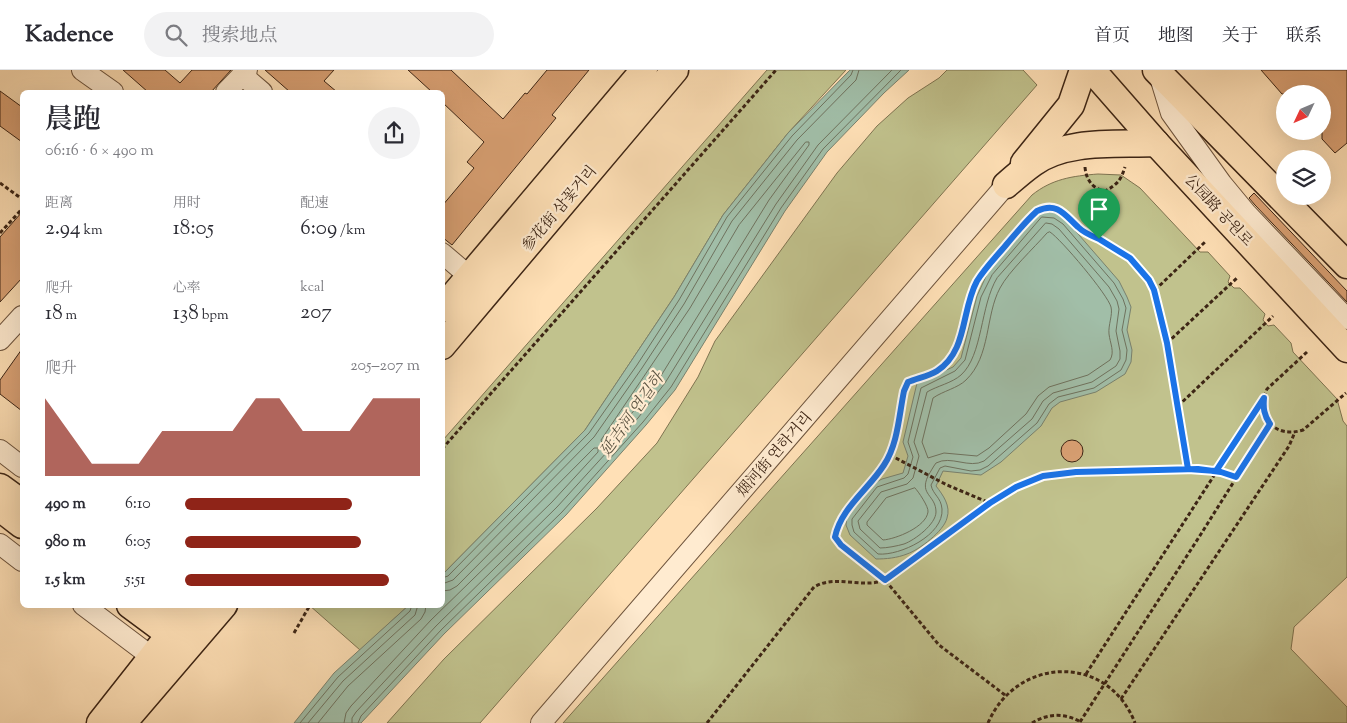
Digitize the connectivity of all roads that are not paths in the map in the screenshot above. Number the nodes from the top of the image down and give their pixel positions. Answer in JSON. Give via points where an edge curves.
{"nodes":[{"id":1,"x":82,"y":70,"type":"edge"},
{"id":2,"x":644,"y":70,"type":"edge"},
{"id":3,"x":675,"y":70,"type":"edge"},
{"id":4,"x":1083,"y":70,"type":"edge"},
{"id":5,"x":1092,"y":70,"type":"edge"},
{"id":6,"x":1157,"y":71,"type":"edge"},
{"id":7,"x":244,"y":72,"type":"edge"},
{"id":8,"x":110,"y":90,"type":"edge"},
{"id":9,"x":228,"y":90,"type":"edge"},
{"id":10,"x":260,"y":90,"type":"edge"},
{"id":11,"x":1156,"y":143,"type":"junction"},
{"id":12,"x":1006,"y":185,"type":"junction"},
{"id":13,"x":445,"y":256,"type":"edge"},
{"id":14,"x":1347,"y":265,"type":"edge"},
{"id":15,"x":470,"y":277,"type":"junction"},
{"id":16,"x":445,"y":306,"type":"edge"},
{"id":17,"x":20,"y":318,"type":"edge"},
{"id":18,"x":1347,"y":319,"type":"edge"},
{"id":19,"x":0,"y":340,"type":"edge"},
{"id":20,"x":445,"y":342,"type":"edge"},
{"id":21,"x":1347,"y":349,"type":"edge"},
{"id":22,"x":0,"y":450,"type":"edge"},
{"id":23,"x":20,"y":465,"type":"edge"},
{"id":24,"x":0,"y":486,"type":"edge"},
{"id":25,"x":20,"y":501,"type":"edge"},
{"id":26,"x":0,"y":508,"type":"edge"},
{"id":27,"x":20,"y":523,"type":"edge"},
{"id":28,"x":0,"y":544,"type":"edge"},
{"id":29,"x":20,"y":559,"type":"edge"},
{"id":30,"x":87,"y":608,"type":"edge"},
{"id":31,"x":139,"y":608,"type":"edge"},
{"id":32,"x":165,"y":608,"type":"edge"},
{"id":33,"x":218,"y":608,"type":"edge"},
{"id":34,"x":188,"y":624,"type":"edge"},
{"id":35,"x":152,"y":657,"type":"junction"},
{"id":36,"x":100,"y":723,"type":"edge"},
{"id":37,"x":123,"y":723,"type":"edge"},
{"id":38,"x":542,"y":723,"type":"edge"}],
"edges":[{"from":1,"to":8,"type":"street"},
{"from":2,"to":15,"type":"main road","name":"参花街 삼꽃거리"},
{"from":3,"to":20,"type":"main road","name":"参花街 삼꽃거리"},
{"from":4,"to":12,"type":"main road","via":[[1071,104]]},
{"from":5,"to":11,"type":"main road","name":"公园路 공원로"},
{"from":6,"to":14,"type":"main road"},
{"from":6,"to":18,"type":"street","via":[[1171,113],[1222,184]]},
{"from":7,"to":9,"type":"street"},
{"from":7,"to":10,"type":"street"},
{"from":11,"to":12,"type":"main road","via":[[1076,146],[1034,162]]},
{"from":11,"to":21,"type":"main road","name":"公园路 공원로"},
{"from":12,"to":38,"type":"street","name":"烟河街 연하거리"},
{"from":13,"to":15,"type":"street"},
{"from":15,"to":16,"type":"main road","name":"参花街 삼꽃거리"},
{"from":17,"to":19,"type":"street"},
{"from":22,"to":23,"type":"street"},
{"from":24,"to":25,"type":"main road"},
{"from":26,"to":27,"type":"main road"},
{"from":28,"to":29,"type":"street"},
{"from":30,"to":35,"type":"street"},
{"from":31,"to":34,"type":"main road"},
{"from":32,"to":34,"type":"main road"},
{"from":33,"to":34,"type":"main road"},
{"from":34,"to":35,"type":"main road"},
{"from":34,"to":37,"type":"main road"},
{"from":35,"to":36,"type":"main road"}]}
